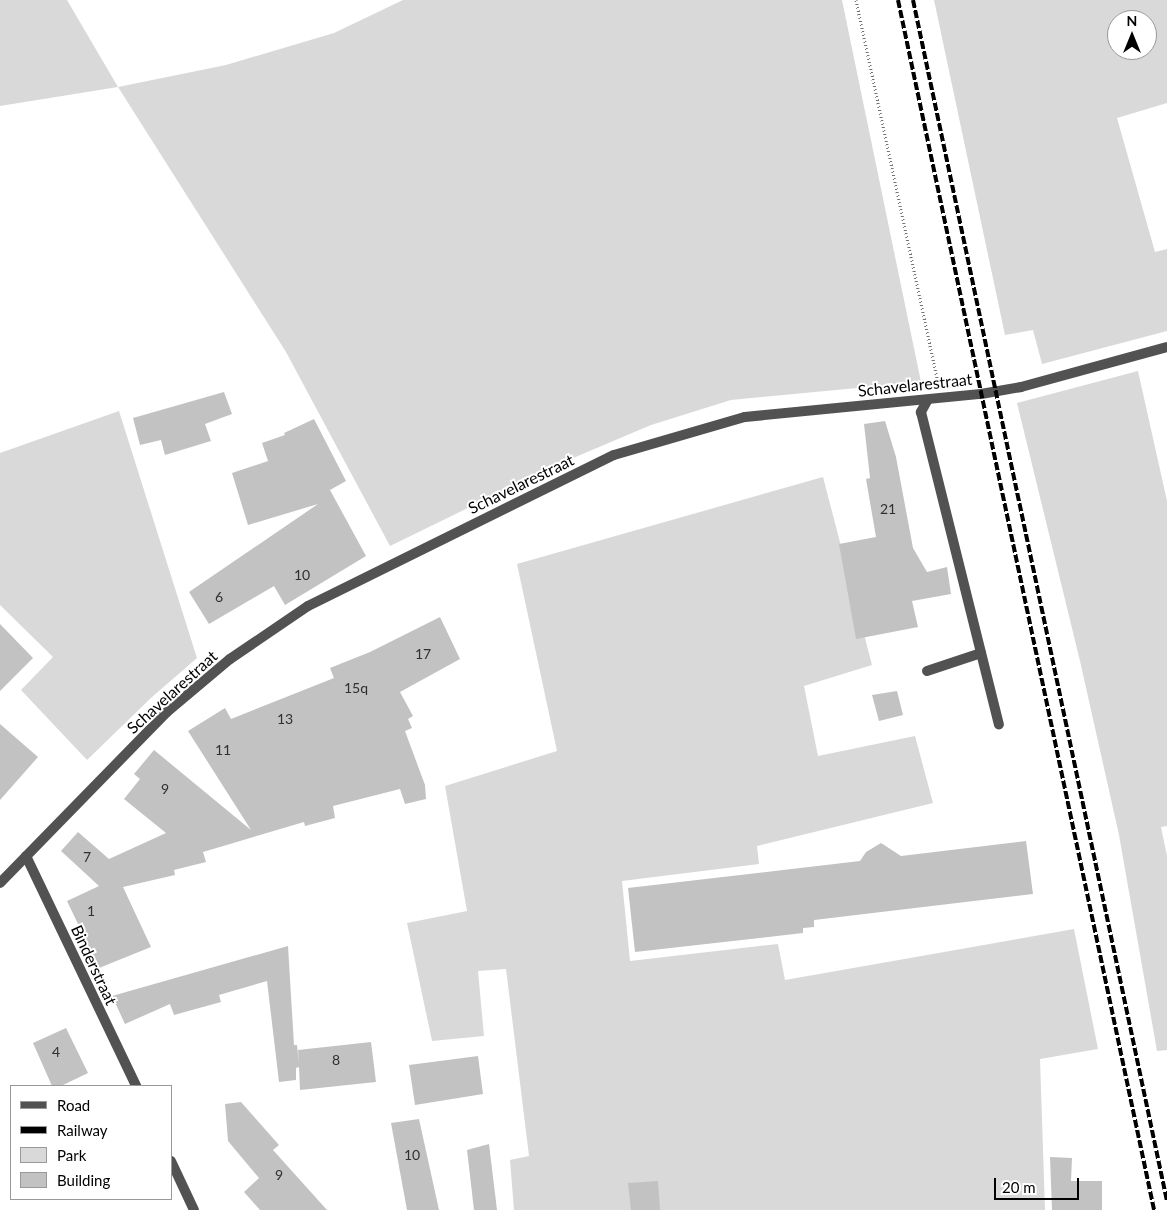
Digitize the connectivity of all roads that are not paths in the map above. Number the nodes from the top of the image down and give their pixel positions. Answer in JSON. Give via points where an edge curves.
{"nodes":[{"id":1,"x":1167,"y":347,"type":"edge"},
{"id":2,"x":927,"y":401,"type":"junction"},
{"id":3,"x":981,"y":653,"type":"junction"},
{"id":4,"x":927,"y":671,"type":"dead end"},
{"id":5,"x":999,"y":724,"type":"dead end"},
{"id":6,"x":26,"y":856,"type":"junction"},
{"id":7,"x":0,"y":883,"type":"edge"},
{"id":8,"x":136,"y":1085,"type":"edge"},
{"id":9,"x":172,"y":1163,"type":"edge"},
{"id":10,"x":194,"y":1210,"type":"edge"}],
"edges":[{"from":1,"to":2,"type":"street","name":"Schavelarestraat","via":[[1020,387]]},
{"from":2,"to":3,"type":"street","via":[[921,412]]},
{"from":2,"to":6,"type":"street","name":"Schavelarestraat","via":[[745,417],[614,455],[308,606],[230,659],[167,712]]},
{"from":3,"to":4,"type":"street"},
{"from":3,"to":5,"type":"street"},
{"from":6,"to":7,"type":"street","name":"Schavelarestraat"},
{"from":6,"to":8,"type":"street","name":"Binderstraat"},
{"from":9,"to":10,"type":"street"}]}
